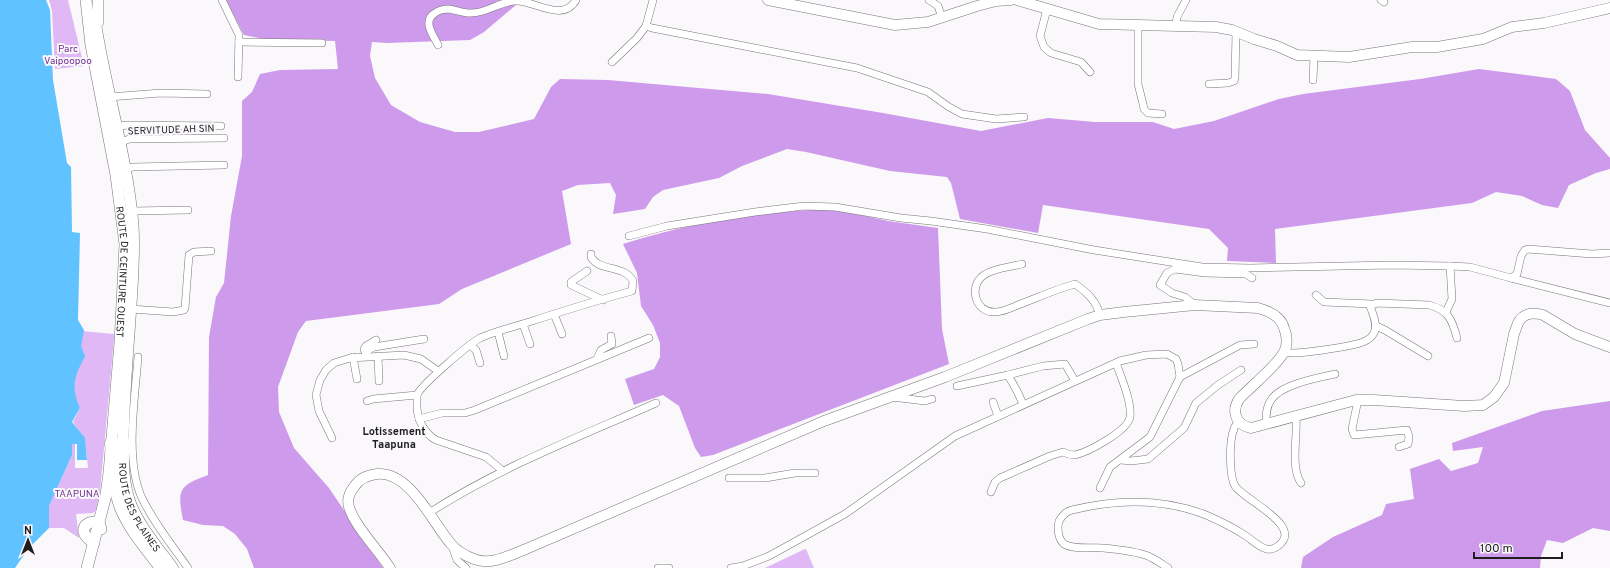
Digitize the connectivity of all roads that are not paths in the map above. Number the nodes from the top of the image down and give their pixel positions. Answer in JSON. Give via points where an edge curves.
{"nodes":[{"id":1,"x":80,"y":0,"type":"edge"},
{"id":2,"x":86,"y":0,"type":"edge"},
{"id":3,"x":92,"y":0,"type":"edge"},
{"id":4,"x":98,"y":0,"type":"edge"},
{"id":5,"x":222,"y":0,"type":"edge"},
{"id":6,"x":576,"y":0,"type":"edge"},
{"id":7,"x":652,"y":0,"type":"edge"},
{"id":8,"x":768,"y":0,"type":"edge"},
{"id":9,"x":929,"y":0,"type":"edge"},
{"id":10,"x":1011,"y":0,"type":"edge"},
{"id":11,"x":1017,"y":0,"type":"edge"},
{"id":12,"x":1186,"y":0,"type":"edge"},
{"id":13,"x":1610,"y":8,"type":"edge"},
{"id":14,"x":1047,"y":9,"type":"junction"},
{"id":15,"x":942,"y":18,"type":"junction"},
{"id":16,"x":1138,"y":25,"type":"junction"},
{"id":17,"x":1176,"y":25,"type":"junction"},
{"id":18,"x":646,"y":26,"type":"junction"},
{"id":19,"x":1236,"y":32,"type":"junction"},
{"id":20,"x":94,"y":34,"type":"junction"},
{"id":21,"x":239,"y":42,"type":"junction"},
{"id":22,"x":322,"y":43,"type":"dead end"},
{"id":23,"x":438,"y":45,"type":"dead end"},
{"id":24,"x":1314,"y":57,"type":"junction"},
{"id":25,"x":612,"y":62,"type":"dead end"},
{"id":26,"x":1090,"y":72,"type":"dead end"},
{"id":27,"x":238,"y":77,"type":"dead end"},
{"id":28,"x":1313,"y":80,"type":"dead end"},
{"id":29,"x":1209,"y":84,"type":"dead end"},
{"id":30,"x":207,"y":94,"type":"dead end"},
{"id":31,"x":109,"y":97,"type":"junction"},
{"id":32,"x":1162,"y":114,"type":"dead end"},
{"id":33,"x":1024,"y":117,"type":"dead end"},
{"id":34,"x":220,"y":126,"type":"dead end"},
{"id":35,"x":116,"y":127,"type":"junction"},
{"id":36,"x":224,"y":138,"type":"dead end"},
{"id":37,"x":119,"y":143,"type":"junction"},
{"id":38,"x":224,"y":165,"type":"dead end"},
{"id":39,"x":124,"y":168,"type":"junction"},
{"id":40,"x":188,"y":210,"type":"dead end"},
{"id":41,"x":131,"y":211,"type":"junction"},
{"id":42,"x":629,"y":236,"type":"dead end"},
{"id":43,"x":210,"y":251,"type":"dead end"},
{"id":44,"x":1610,"y":253,"type":"edge"},
{"id":45,"x":591,"y":254,"type":"dead end"},
{"id":46,"x":1022,"y":264,"type":"dead end"},
{"id":47,"x":1450,"y":266,"type":"junction"},
{"id":48,"x":1250,"y":268,"type":"junction"},
{"id":49,"x":587,"y":271,"type":"dead end"},
{"id":50,"x":1511,"y":278,"type":"junction"},
{"id":51,"x":1316,"y":295,"type":"dead end"},
{"id":52,"x":603,"y":300,"type":"junction"},
{"id":53,"x":1610,"y":303,"type":"edge"},
{"id":54,"x":1372,"y":304,"type":"junction"},
{"id":55,"x":1195,"y":305,"type":"junction"},
{"id":56,"x":131,"y":309,"type":"junction"},
{"id":57,"x":1446,"y":312,"type":"junction"},
{"id":58,"x":554,"y":314,"type":"junction"},
{"id":59,"x":1100,"y":316,"type":"junction"},
{"id":60,"x":523,"y":324,"type":"junction"},
{"id":61,"x":1376,"y":326,"type":"junction"},
{"id":62,"x":498,"y":332,"type":"junction"},
{"id":63,"x":562,"y":334,"type":"dead end"},
{"id":64,"x":611,"y":336,"type":"dead end"},
{"id":65,"x":649,"y":338,"type":"dead end"},
{"id":66,"x":1457,"y":338,"type":"dead end"},
{"id":67,"x":376,"y":340,"type":"dead end"},
{"id":68,"x":424,"y":340,"type":"dead end"},
{"id":69,"x":530,"y":344,"type":"dead end"},
{"id":70,"x":1254,"y":344,"type":"dead end"},
{"id":71,"x":470,"y":345,"type":"junction"},
{"id":72,"x":1610,"y":348,"type":"edge"},
{"id":73,"x":1284,"y":352,"type":"junction"},
{"id":74,"x":368,"y":355,"type":"junction"},
{"id":75,"x":378,"y":356,"type":"junction"},
{"id":76,"x":504,"y":356,"type":"dead end"},
{"id":77,"x":1428,"y":356,"type":"dead end"},
{"id":78,"x":138,"y":357,"type":"dead end"},
{"id":79,"x":353,"y":358,"type":"junction"},
{"id":80,"x":597,"y":359,"type":"junction"},
{"id":81,"x":480,"y":362,"type":"dead end"},
{"id":82,"x":1116,"y":363,"type":"junction"},
{"id":83,"x":1241,"y":370,"type":"dead end"},
{"id":84,"x":438,"y":371,"type":"junction"},
{"id":85,"x":1335,"y":374,"type":"dead end"},
{"id":86,"x":1008,"y":375,"type":"junction"},
{"id":87,"x":1180,"y":377,"type":"junction"},
{"id":88,"x":357,"y":379,"type":"dead end"},
{"id":89,"x":379,"y":381,"type":"dead end"},
{"id":90,"x":1075,"y":381,"type":"junction"},
{"id":91,"x":957,"y":386,"type":"dead end"},
{"id":92,"x":417,"y":395,"type":"junction"},
{"id":93,"x":890,"y":397,"type":"junction"},
{"id":94,"x":932,"y":399,"type":"dead end"},
{"id":95,"x":1358,"y":400,"type":"junction"},
{"id":96,"x":367,"y":401,"type":"dead end"},
{"id":97,"x":992,"y":402,"type":"dead end"},
{"id":98,"x":656,"y":403,"type":"dead end"},
{"id":99,"x":1023,"y":404,"type":"junction"},
{"id":100,"x":998,"y":416,"type":"junction"},
{"id":101,"x":1296,"y":416,"type":"junction"},
{"id":102,"x":419,"y":419,"type":"junction"},
{"id":103,"x":1238,"y":422,"type":"junction"},
{"id":104,"x":1266,"y":424,"type":"junction"},
{"id":105,"x":332,"y":438,"type":"dead end"},
{"id":106,"x":117,"y":442,"type":"junction"},
{"id":107,"x":1400,"y":447,"type":"dead end"},
{"id":108,"x":1122,"y":460,"type":"junction"},
{"id":109,"x":503,"y":471,"type":"junction"},
{"id":110,"x":815,"y":473,"type":"dead end"},
{"id":111,"x":729,"y":478,"type":"dead end"},
{"id":112,"x":1301,"y":483,"type":"dead end"},
{"id":113,"x":1100,"y":488,"type":"dead end"},
{"id":114,"x":991,"y":492,"type":"dead end"},
{"id":115,"x":429,"y":513,"type":"junction"},
{"id":116,"x":139,"y":521,"type":"junction"},
{"id":117,"x":99,"y":523,"type":"junction"},
{"id":118,"x":452,"y":545,"type":"junction"},
{"id":119,"x":88,"y":565,"type":"edge"},
{"id":120,"x":161,"y":568,"type":"edge"},
{"id":121,"x":172,"y":568,"type":"edge"},
{"id":122,"x":177,"y":568,"type":"edge"},
{"id":123,"x":188,"y":568,"type":"edge"},
{"id":124,"x":390,"y":568,"type":"edge"},
{"id":125,"x":466,"y":568,"type":"edge"},
{"id":126,"x":658,"y":568,"type":"edge"},
{"id":127,"x":669,"y":568,"type":"edge"},
{"id":128,"x":731,"y":568,"type":"edge"},
{"id":129,"x":1168,"y":568,"type":"edge"}],
"edges":[{"from":1,"to":20,"type":"main road","via":[[84,24]]},
{"from":2,"to":20,"type":"main road","name":"ROUTE DE CEINTURE OUEST"},
{"from":3,"to":20,"type":"main road","name":"ROUTE DE CEINTURE OUEST"},
{"from":4,"to":20,"type":"main road","via":[[99,10]]},
{"from":5,"to":21,"type":"street","via":[[239,36]]},
{"from":6,"to":23,"type":"street","via":[[570,6],[555,11],[518,0],[480,13],[443,9],[432,14],[429,19],[429,27]]},
{"from":7,"to":18,"type":"street"},
{"from":8,"to":15,"type":"main road","via":[[895,25]]},
{"from":9,"to":15,"type":"street","via":[[938,6]]},
{"from":10,"to":15,"type":"main road","via":[[983,4]]},
{"from":11,"to":14,"type":"main road"},
{"from":12,"to":17,"type":"street","via":[[1176,17]]},
{"from":13,"to":24,"type":"main road","via":[[1512,28],[1483,39],[1437,48],[1412,47],[1349,57]]},
{"from":14,"to":16,"type":"main road","via":[[1099,24]]},
{"from":14,"to":26,"type":"street","via":[[1040,36],[1044,48],[1051,53],[1081,62]]},
{"from":16,"to":17,"type":"main road"},
{"from":16,"to":32,"type":"street","via":[[1138,84],[1144,109],[1148,113]]},
{"from":17,"to":19,"type":"main road","via":[[1216,27]]},
{"from":18,"to":25,"type":"street"},
{"from":18,"to":33,"type":"street","via":[[857,68],[928,92],[962,114],[996,119]]},
{"from":19,"to":24,"type":"main road","via":[[1297,56]]},
{"from":19,"to":29,"type":"street","via":[[1234,82]]},
{"from":20,"to":31,"type":"main road","name":"ROUTE DE CEINTURE OUEST"},
{"from":20,"to":106,"type":"main road","name":"ROUTE DE CEINTURE OUEST","via":[[125,244]]},
{"from":21,"to":22,"type":"street"},
{"from":21,"to":27,"type":"street"},
{"from":24,"to":28,"type":"street"},
{"from":30,"to":31,"type":"street","via":[[160,93]]},
{"from":31,"to":35,"type":"main road","name":"ROUTE DE CEINTURE OUEST"},
{"from":34,"to":35,"type":"street","via":[[126,124]]},
{"from":35,"to":37,"type":"main road","name":"ROUTE DE CEINTURE OUEST"},
{"from":36,"to":37,"type":"street","name":"SERVITUDE AH SIN","via":[[129,139]]},
{"from":37,"to":39,"type":"main road","name":"ROUTE DE CEINTURE OUEST"},
{"from":38,"to":39,"type":"street"},
{"from":39,"to":41,"type":"main road","name":"ROUTE DE CEINTURE OUEST"},
{"from":40,"to":41,"type":"street"},
{"from":41,"to":56,"type":"main road","name":"ROUTE DE CEINTURE OUEST","via":[[134,242]]},
{"from":42,"to":48,"type":"street","via":[[667,226],[755,212],[804,206],[835,206],[986,229],[1181,264]]},
{"from":43,"to":56,"type":"street","via":[[194,252],[189,255],[184,310],[173,312]]},
{"from":44,"to":50,"type":"street","via":[[1528,249],[1522,256],[1517,274]]},
{"from":45,"to":52,"type":"street","via":[[596,264],[626,273],[633,281],[632,291]]},
{"from":46,"to":59,"type":"street","via":[[994,271],[981,278],[974,292],[980,306],[990,312],[1003,310],[1075,284],[1093,300]]},
{"from":47,"to":48,"type":"street"},
{"from":47,"to":50,"type":"street","via":[[1470,267]]},
{"from":47,"to":57,"type":"street","via":[[1452,299]]},
{"from":48,"to":55,"type":"street","via":[[1251,277],[1246,274],[1175,269],[1167,272],[1160,284]]},
{"from":49,"to":52,"type":"street","via":[[571,282],[571,285]]},
{"from":50,"to":53,"type":"street"},
{"from":51,"to":54,"type":"street","via":[[1324,302]]},
{"from":52,"to":58,"type":"street"},
{"from":54,"to":57,"type":"street","via":[[1377,302],[1428,305]]},
{"from":54,"to":61,"type":"street","via":[[1370,306]]},
{"from":55,"to":59,"type":"main road"},
{"from":55,"to":73,"type":"main road","via":[[1244,306],[1271,312],[1284,325],[1287,338]]},
{"from":56,"to":106,"type":"main road","name":"ROUTE DE CEINTURE OUEST","via":[[124,400]]},
{"from":57,"to":66,"type":"street"},
{"from":58,"to":60,"type":"street"},
{"from":58,"to":63,"type":"street"},
{"from":59,"to":93,"type":"main road"},
{"from":60,"to":62,"type":"street"},
{"from":60,"to":69,"type":"street"},
{"from":61,"to":73,"type":"street","via":[[1371,337],[1362,343]]},
{"from":61,"to":77,"type":"street"},
{"from":62,"to":71,"type":"street","via":[[479,338]]},
{"from":62,"to":76,"type":"street"},
{"from":64,"to":80,"type":"street","via":[[612,344],[601,350]]},
{"from":65,"to":80,"type":"street"},
{"from":67,"to":74,"type":"street","via":[[366,346],[364,351]]},
{"from":68,"to":74,"type":"street","via":[[374,347]]},
{"from":70,"to":87,"type":"street","via":[[1236,347]]},
{"from":71,"to":81,"type":"street","via":[[476,350]]},
{"from":71,"to":84,"type":"street"},
{"from":72,"to":95,"type":"main road","via":[[1575,334],[1543,315],[1528,314],[1518,323],[1502,387],[1487,403],[1464,406]]},
{"from":73,"to":103,"type":"main road","via":[[1238,399],[1235,410]]},
{"from":74,"to":75,"type":"street"},
{"from":74,"to":79,"type":"street"},
{"from":75,"to":84,"type":"street","via":[[411,355],[426,361]]},
{"from":75,"to":89,"type":"street"},
{"from":78,"to":123,"type":"street","via":[[132,450],[134,473],[147,508]]},
{"from":79,"to":88,"type":"street"},
{"from":79,"to":105,"type":"street","via":[[339,360],[330,366],[316,391],[319,411]]},
{"from":80,"to":102,"type":"street","via":[[475,410],[465,413],[442,413]]},
{"from":82,"to":87,"type":"street","via":[[1146,355],[1167,354],[1176,359]]},
{"from":82,"to":90,"type":"street"},
{"from":82,"to":114,"type":"street","via":[[1130,411],[1130,418],[1123,428],[1078,454],[1064,452],[1050,456],[1004,476],[995,482]]},
{"from":83,"to":108,"type":"street","via":[[1196,403],[1184,428],[1148,459]]},
{"from":84,"to":92,"type":"street"},
{"from":85,"to":104,"type":"street","via":[[1300,383],[1274,396],[1267,409]]},
{"from":86,"to":90,"type":"street","via":[[1043,366],[1065,364]]},
{"from":86,"to":91,"type":"street"},
{"from":86,"to":99,"type":"street"},
{"from":87,"to":108,"type":"street","via":[[1150,437]]},
{"from":90,"to":99,"type":"street"},
{"from":92,"to":96,"type":"street"},
{"from":92,"to":102,"type":"street"},
{"from":93,"to":94,"type":"street","via":[[925,401]]},
{"from":93,"to":118,"type":"main road","via":[[824,421],[500,559],[475,560]]},
{"from":95,"to":101,"type":"main road"},
{"from":95,"to":107,"type":"street","via":[[1352,429],[1354,435],[1407,430],[1408,444]]},
{"from":97,"to":100,"type":"street"},
{"from":98,"to":109,"type":"street"},
{"from":99,"to":100,"type":"street"},
{"from":100,"to":128,"type":"street","via":[[947,441],[832,522],[768,556]]},
{"from":101,"to":104,"type":"main road"},
{"from":101,"to":112,"type":"street","via":[[1296,474]]},
{"from":102,"to":109,"type":"street","via":[[430,437],[486,457]]},
{"from":103,"to":104,"type":"main road","via":[[1251,428]]},
{"from":103,"to":129,"type":"street","via":[[1234,429],[1230,455],[1233,480],[1246,496],[1273,515],[1283,527],[1283,541],[1278,546],[1266,549],[1240,532],[1207,516],[1184,508],[1150,502],[1128,501],[1071,510],[1063,515],[1059,522],[1059,535],[1063,543],[1069,546],[1103,548],[1145,555]]},
{"from":106,"to":116,"type":"highway","name":"ROUTE DES PLAINES","via":[[129,502]]},
{"from":106,"to":117,"type":"main road","name":"ROUTE DE CEINTURE OUEST"},
{"from":106,"to":120,"type":"highway","name":"ROUTE DES PLAINES","via":[[114,480],[122,508],[133,529]]},
{"from":108,"to":113,"type":"street","via":[[1110,467]]},
{"from":109,"to":115,"type":"street"},
{"from":110,"to":111,"type":"street","via":[[765,478]]},
{"from":115,"to":118,"type":"main road"},
{"from":115,"to":124,"type":"main road","via":[[406,485],[392,476],[368,475],[355,485],[349,497],[349,507]]},
{"from":116,"to":121,"type":"highway","name":"ROUTE DES PLAINES"},
{"from":116,"to":122,"type":"highway"},
{"from":117,"to":119,"type":"main road","name":"ROUTE DE CEINTURE OUEST"},
{"from":117,"to":119,"type":"main road","via":[[101,533],[95,554]]},
{"from":118,"to":125,"type":"street","via":[[457,560]]},
{"from":126,"to":127,"type":"street"}]}
